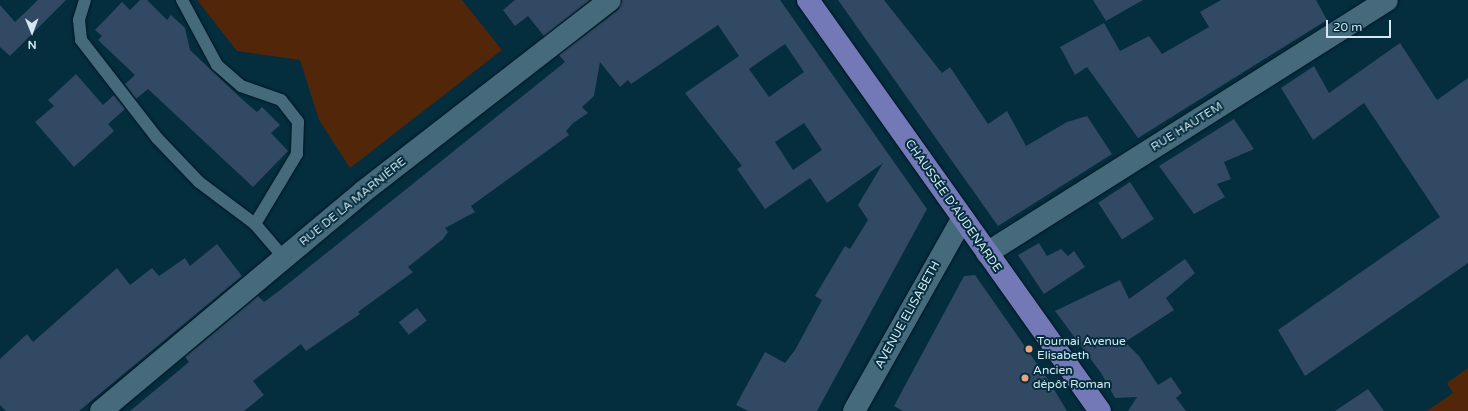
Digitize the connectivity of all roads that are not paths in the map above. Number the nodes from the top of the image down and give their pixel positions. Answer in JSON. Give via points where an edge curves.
{"nodes":[{"id":1,"x":85,"y":0,"type":"edge"},
{"id":2,"x":182,"y":0,"type":"edge"},
{"id":3,"x":610,"y":0,"type":"edge"},
{"id":4,"x":808,"y":0,"type":"edge"},
{"id":5,"x":1387,"y":0,"type":"edge"},
{"id":6,"x":962,"y":219,"type":"junction"},
{"id":7,"x":255,"y":224,"type":"junction"},
{"id":8,"x":988,"y":253,"type":"junction"},
{"id":9,"x":284,"y":258,"type":"junction"},
{"id":10,"x":101,"y":411,"type":"edge"},
{"id":11,"x":854,"y":411,"type":"edge"},
{"id":12,"x":1100,"y":411,"type":"edge"}],
"edges":[{"from":1,"to":7,"type":"lane","via":[[79,20],[81,40],[157,138],[193,177]]},
{"from":2,"to":7,"type":"lane","via":[[217,65],[241,86],[281,100],[298,122],[297,154]]},
{"from":3,"to":9,"type":"street","name":"RUE DE LA MARNIÈRE","via":[[364,191]]},
{"from":4,"to":6,"type":"main road","name":"CHAUSSÉE D'AUDENARDE"},
{"from":5,"to":8,"type":"street","name":"RUE HAUTEM"},
{"from":6,"to":8,"type":"main road","name":"CHAUSSÉE D'AUDENARDE"},
{"from":6,"to":11,"type":"street","name":"AVENUE ELISABETH"},
{"from":7,"to":9,"type":"lane"},
{"from":8,"to":12,"type":"main road","name":"CHAUSSÉE D'AUDENARDE"},
{"from":9,"to":10,"type":"street","name":"RUE DE LA MARNIÈRE"}]}
